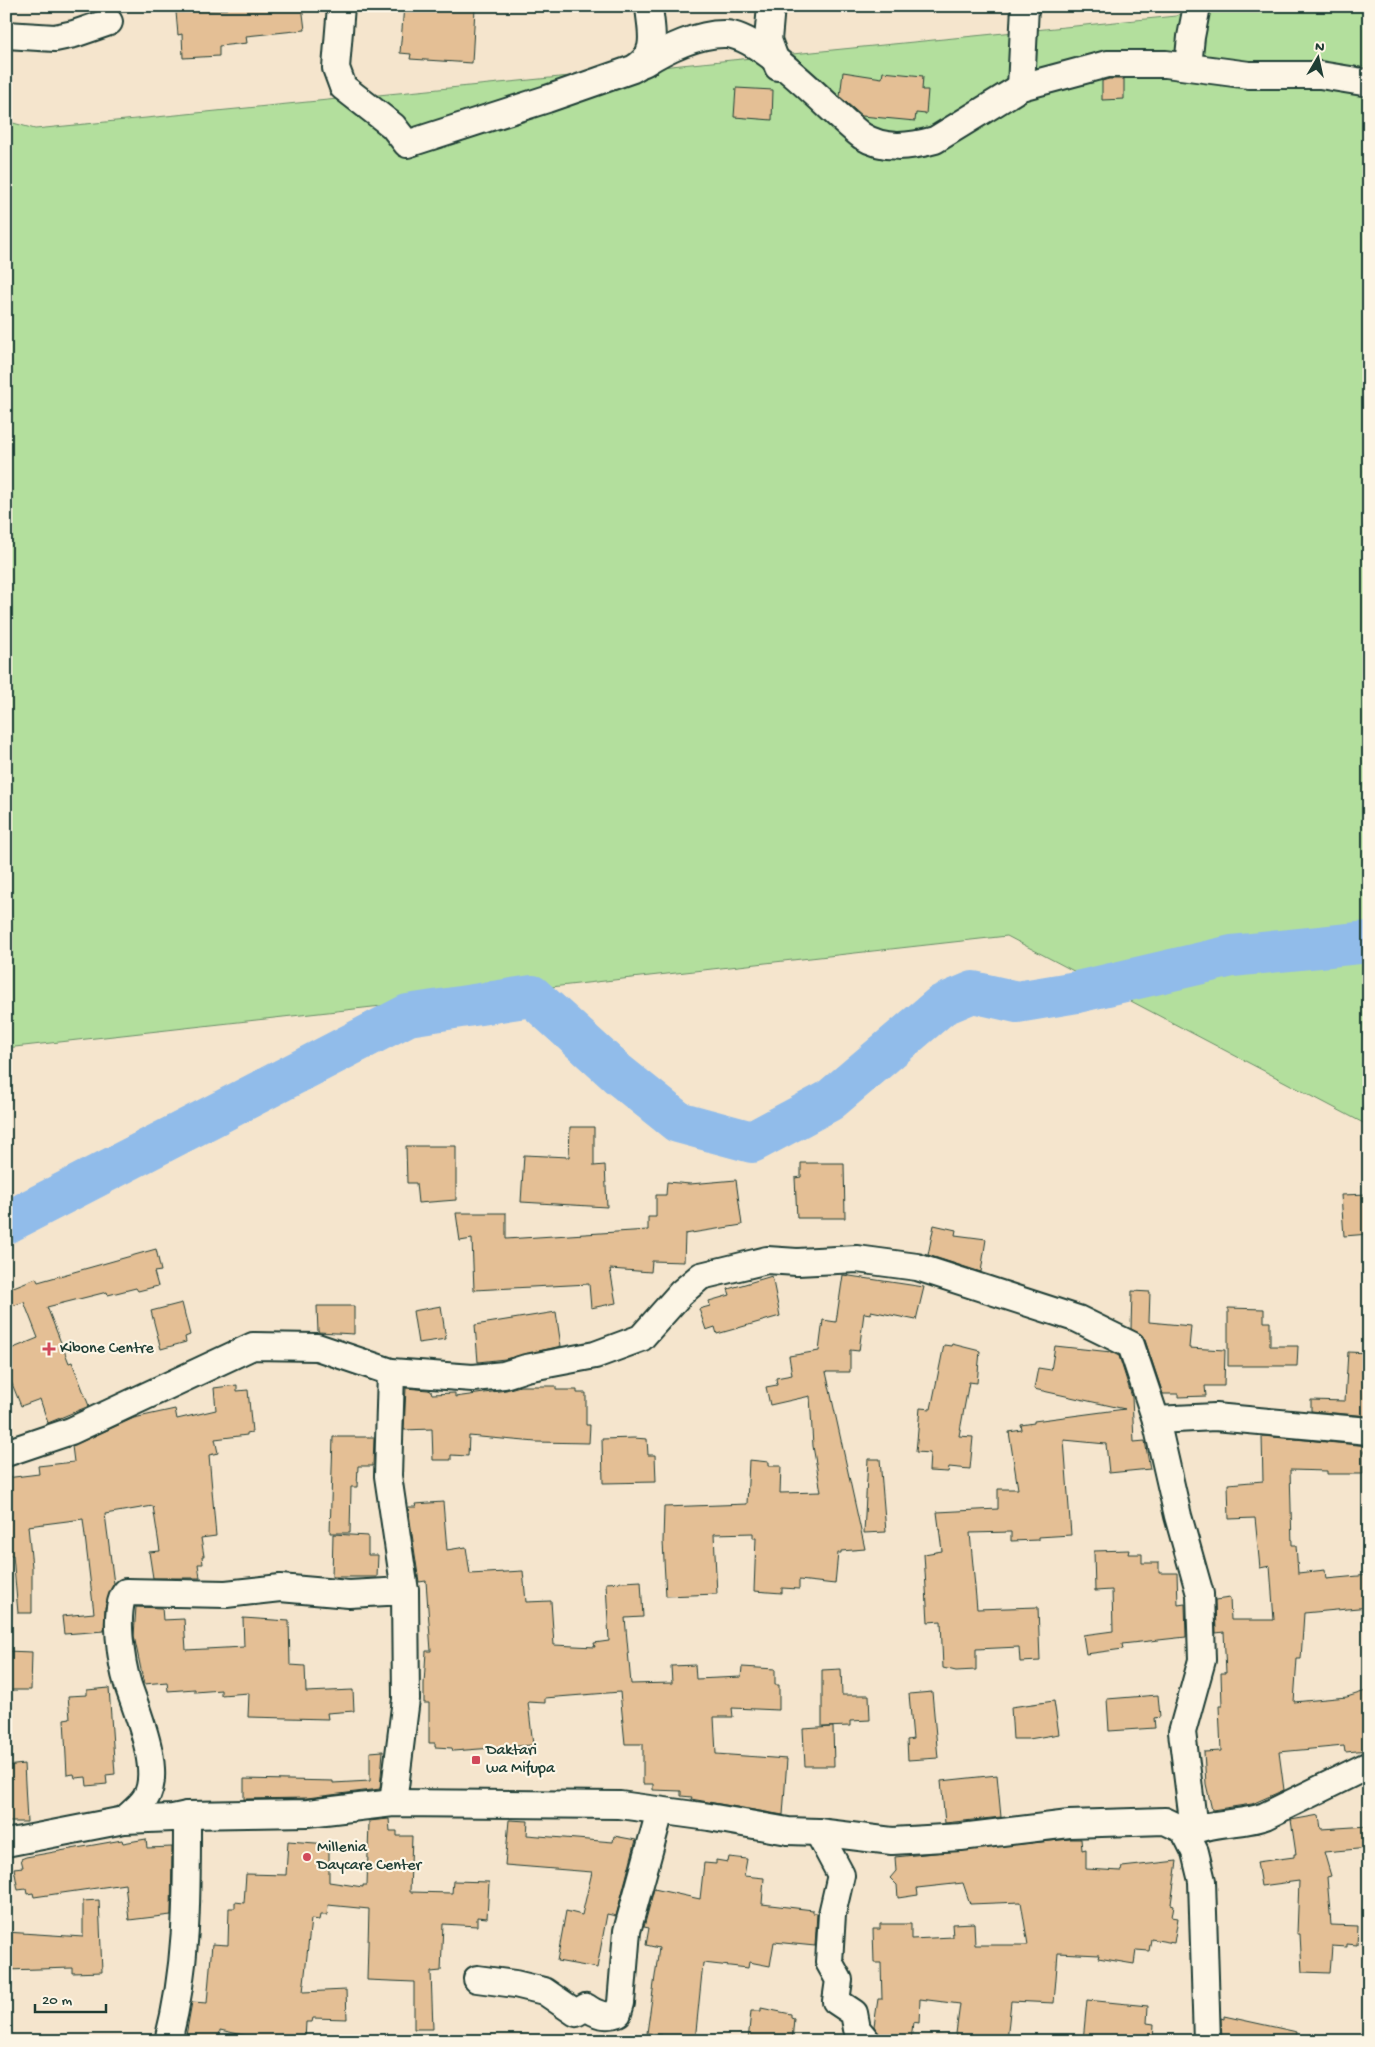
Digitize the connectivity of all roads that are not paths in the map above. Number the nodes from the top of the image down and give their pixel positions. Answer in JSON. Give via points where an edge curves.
{"nodes":[{"id":1,"x":341,"y":6,"type":"edge"},
{"id":2,"x":649,"y":6,"type":"edge"},
{"id":3,"x":772,"y":6,"type":"edge"},
{"id":4,"x":1025,"y":6,"type":"edge"},
{"id":5,"x":1197,"y":6,"type":"edge"},
{"id":6,"x":109,"y":22,"type":"dead end"},
{"id":7,"x":6,"y":35,"type":"edge"},
{"id":8,"x":777,"y":62,"type":"junction"},
{"id":9,"x":644,"y":63,"type":"junction"},
{"id":10,"x":1188,"y":66,"type":"junction"},
{"id":11,"x":1369,"y":83,"type":"edge"},
{"id":12,"x":1021,"y":87,"type":"junction"},
{"id":13,"x":391,"y":1372,"type":"junction"},
{"id":14,"x":1156,"y":1420,"type":"junction"},
{"id":15,"x":1369,"y":1431,"type":"edge"},
{"id":16,"x":6,"y":1453,"type":"edge"},
{"id":17,"x":405,"y":1591,"type":"junction"},
{"id":18,"x":1369,"y":1765,"type":"edge"},
{"id":19,"x":393,"y":1803,"type":"junction"},
{"id":20,"x":660,"y":1811,"type":"junction"},
{"id":21,"x":186,"y":1815,"type":"junction"},
{"id":22,"x":124,"y":1820,"type":"junction"},
{"id":23,"x":818,"y":1832,"type":"junction"},
{"id":24,"x":1190,"y":1832,"type":"junction"},
{"id":25,"x":6,"y":1842,"type":"edge"},
{"id":26,"x":477,"y":1979,"type":"dead end"},
{"id":27,"x":168,"y":2041,"type":"edge"},
{"id":28,"x":867,"y":2041,"type":"edge"},
{"id":29,"x":1207,"y":2041,"type":"edge"}],
"edges":[{"from":1,"to":9,"type":"street","via":[[336,68],[342,87],[393,126],[407,144],[547,99]]},
{"from":2,"to":9,"type":"street","via":[[652,44]]},
{"from":3,"to":8,"type":"street","via":[[768,40]]},
{"from":4,"to":12,"type":"street"},
{"from":5,"to":10,"type":"street"},
{"from":6,"to":7,"type":"street","via":[[54,38]]},
{"from":8,"to":9,"type":"street","via":[[736,36],[726,34],[678,46]]},
{"from":8,"to":12,"type":"street","via":[[865,139],[885,146],[935,140]]},
{"from":10,"to":11,"type":"street","via":[[1265,76],[1325,76]]},
{"from":10,"to":12,"type":"street","via":[[1107,64]]},
{"from":13,"to":14,"type":"street","via":[[474,1378],[504,1375],[595,1355],[641,1338],[681,1293],[701,1276],[767,1260],[857,1259],[917,1266],[1078,1319],[1131,1344]]},
{"from":13,"to":16,"type":"street","via":[[317,1347],[253,1346],[71,1430]]},
{"from":13,"to":17,"type":"street","via":[[388,1476]]},
{"from":14,"to":15,"type":"street","via":[[1216,1417]]},
{"from":14,"to":24,"type":"street","via":[[1200,1594],[1202,1660],[1182,1732]]},
{"from":17,"to":19,"type":"street","via":[[406,1699]]},
{"from":17,"to":22,"type":"street","via":[[349,1594],[280,1588],[226,1594],[126,1592],[117,1612],[119,1632],[128,1684],[152,1771],[146,1798]]},
{"from":18,"to":24,"type":"street","via":[[1252,1822]]},
{"from":19,"to":20,"type":"street","via":[[620,1805]]},
{"from":19,"to":21,"type":"street","via":[[308,1813]]},
{"from":20,"to":23,"type":"street","via":[[788,1831]]},
{"from":20,"to":26,"type":"street","via":[[627,1931],[618,2013],[610,2016],[597,2014],[586,2008],[576,2013],[544,1991]]},
{"from":21,"to":22,"type":"street"},
{"from":21,"to":27,"type":"street","via":[[186,1928],[176,2011]]},
{"from":22,"to":25,"type":"street"},
{"from":23,"to":24,"type":"street","via":[[892,1841],[961,1837],[1069,1824],[1163,1821]]},
{"from":23,"to":28,"type":"street","via":[[841,1875],[832,1914],[829,1962],[839,1980],[836,2001],[854,2013],[857,2029]]},
{"from":24,"to":29,"type":"street","via":[[1203,1893]]}]}
